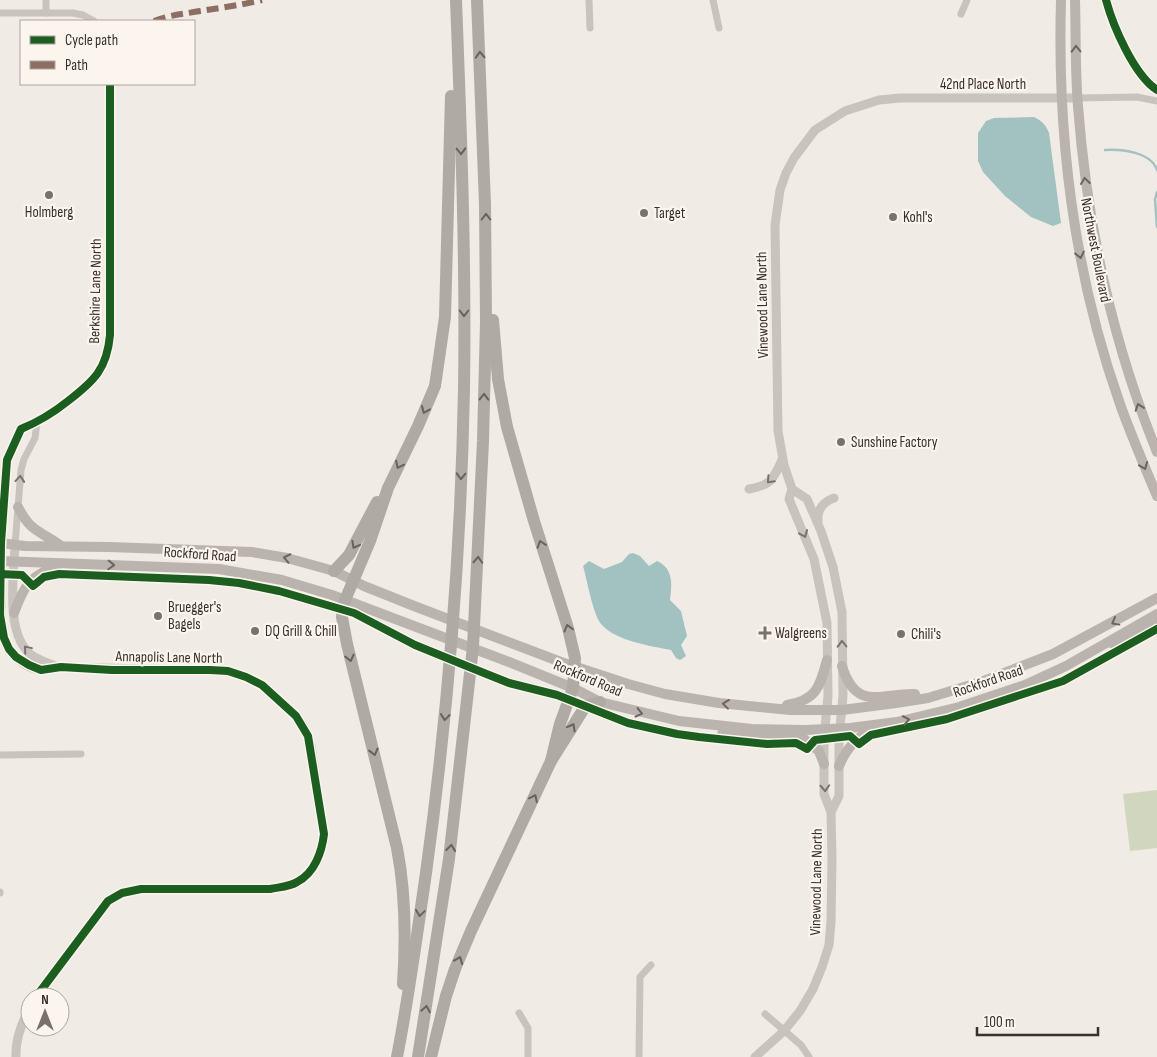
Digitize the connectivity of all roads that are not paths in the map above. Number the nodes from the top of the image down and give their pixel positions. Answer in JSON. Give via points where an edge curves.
{"nodes":[{"id":1,"x":46,"y":0,"type":"edge"},
{"id":2,"x":456,"y":0,"type":"edge"},
{"id":3,"x":477,"y":0,"type":"edge"},
{"id":4,"x":589,"y":0,"type":"edge"},
{"id":5,"x":713,"y":0,"type":"edge"},
{"id":6,"x":968,"y":0,"type":"edge"},
{"id":7,"x":1061,"y":0,"type":"edge"},
{"id":8,"x":1075,"y":0,"type":"edge"},
{"id":9,"x":0,"y":13,"type":"edge"},
{"id":10,"x":46,"y":13,"type":"junction"},
{"id":11,"x":961,"y":14,"type":"dead end"},
{"id":12,"x":92,"y":20,"type":"edge"},
{"id":13,"x":590,"y":28,"type":"dead end"},
{"id":14,"x":718,"y":28,"type":"dead end"},
{"id":15,"x":458,"y":67,"type":"junction"},
{"id":16,"x":110,"y":85,"type":"edge"},
{"id":17,"x":1061,"y":97,"type":"junction"},
{"id":18,"x":1078,"y":98,"type":"junction"},
{"id":19,"x":1157,"y":101,"type":"edge"},
{"id":20,"x":815,"y":130,"type":"joint"},
{"id":21,"x":486,"y":237,"type":"junction"},
{"id":22,"x":37,"y":422,"type":"junction"},
{"id":23,"x":1157,"y":452,"type":"edge"},
{"id":24,"x":782,"y":460,"type":"junction"},
{"id":25,"x":388,"y":488,"type":"junction"},
{"id":26,"x":749,"y":489,"type":"dead end"},
{"id":27,"x":792,"y":489,"type":"junction"},
{"id":28,"x":1157,"y":496,"type":"edge"},
{"id":29,"x":834,"y":498,"type":"dead end"},
{"id":30,"x":18,"y":507,"type":"junction"},
{"id":31,"x":818,"y":524,"type":"junction"},
{"id":32,"x":0,"y":542,"type":"edge"},
{"id":33,"x":15,"y":545,"type":"junction"},
{"id":34,"x":62,"y":546,"type":"junction"},
{"id":35,"x":0,"y":561,"type":"edge"},
{"id":36,"x":14,"y":562,"type":"junction"},
{"id":37,"x":62,"y":563,"type":"junction"},
{"id":38,"x":334,"y":571,"type":"junction"},
{"id":39,"x":353,"y":580,"type":"junction"},
{"id":40,"x":1157,"y":596,"type":"edge"},
{"id":41,"x":345,"y":600,"type":"junction"},
{"id":42,"x":1,"y":604,"type":"edge"},
{"id":43,"x":14,"y":613,"type":"junction"},
{"id":44,"x":1157,"y":614,"type":"edge"},
{"id":45,"x":1157,"y":624,"type":"edge"},
{"id":46,"x":1108,"y":643,"type":"junction"},
{"id":47,"x":828,"y":660,"type":"junction"},
{"id":48,"x":842,"y":666,"type":"junction"},
{"id":49,"x":575,"y":667,"type":"junction"},
{"id":50,"x":61,"y":668,"type":"junction"},
{"id":51,"x":573,"y":688,"type":"junction"},
{"id":52,"x":928,"y":698,"type":"junction"},
{"id":53,"x":600,"y":702,"type":"junction"},
{"id":54,"x":760,"y":708,"type":"junction"},
{"id":55,"x":827,"y":710,"type":"junction"},
{"id":56,"x":842,"y":710,"type":"junction"},
{"id":57,"x":679,"y":721,"type":"junction"},
{"id":58,"x":881,"y":724,"type":"junction"},
{"id":59,"x":840,"y":728,"type":"junction"},
{"id":60,"x":825,"y":730,"type":"junction"},
{"id":61,"x":81,"y":754,"type":"dead end"},
{"id":62,"x":0,"y":755,"type":"edge"},
{"id":63,"x":551,"y":761,"type":"junction"},
{"id":64,"x":824,"y":764,"type":"junction"},
{"id":65,"x":839,"y":766,"type":"junction"},
{"id":66,"x":831,"y":812,"type":"junction"},
{"id":67,"x":651,"y":965,"type":"dead end"},
{"id":68,"x":43,"y":987,"type":"edge"},
{"id":69,"x":519,"y":1013,"type":"dead end"},
{"id":70,"x":765,"y":1014,"type":"dead end"},
{"id":71,"x":784,"y":1031,"type":"junction"},
{"id":72,"x":20,"y":1032,"type":"edge"},
{"id":73,"x":401,"y":1036,"type":"junction"},
{"id":74,"x":16,"y":1057,"type":"edge"},
{"id":75,"x":397,"y":1057,"type":"edge"},
{"id":76,"x":418,"y":1057,"type":"edge"},
{"id":77,"x":431,"y":1057,"type":"edge"},
{"id":78,"x":528,"y":1057,"type":"edge"},
{"id":79,"x":639,"y":1057,"type":"edge"},
{"id":80,"x":755,"y":1057,"type":"edge"},
{"id":81,"x":809,"y":1057,"type":"edge"}],
"edges":[{"from":1,"to":10,"type":"street"},
{"from":2,"to":15,"type":"highway"},
{"from":21,"to":3,"type":"highway","one_way":true},
{"from":4,"to":13,"type":"street"},
{"from":5,"to":14,"type":"street"},
{"from":6,"to":11,"type":"street"},
{"from":7,"to":17,"type":"main road","name":"Northwest Boulevard"},
{"from":18,"to":8,"type":"main road","name":"Northwest Boulevard","one_way":true},
{"from":9,"to":10,"type":"street"},
{"from":10,"to":12,"type":"street","via":[[83,15]]},
{"from":15,"to":25,"type":"highway","one_way":true,"via":[[452,87],[445,317],[435,386]]},
{"from":15,"to":73,"type":"highway","one_way":true,"via":[[464,232],[464,390],[458,541],[438,786]]},
{"from":16,"to":22,"type":"street","name":"Berkshire Lane North","via":[[108,349],[99,371],[87,387]]},
{"from":17,"to":18,"type":"street","name":"42nd Place North"},
{"from":17,"to":20,"type":"street","name":"42nd Place North","via":[[879,100],[845,111]]},
{"from":17,"to":28,"type":"main road","name":"Northwest Boulevard","one_way":true,"via":[[1072,207],[1089,297],[1120,404]]},
{"from":18,"to":19,"type":"street","name":"42nd Place North","via":[[1138,97]]},
{"from":23,"to":18,"type":"main road","name":"Northwest Boulevard","one_way":true,"via":[[1120,347],[1101,275],[1088,203]]},
{"from":20,"to":24,"type":"street","name":"Vinewood Lane North","via":[[786,173],[775,225],[777,398]]},
{"from":49,"to":21,"type":"highway","one_way":true,"via":[[568,628],[511,445],[503,409]]},
{"from":76,"to":21,"type":"highway","one_way":true,"via":[[449,859],[472,659],[483,440]]},
{"from":30,"to":22,"type":"street","one_way":true,"via":[[21,470],[35,438]]},
{"from":22,"to":32,"type":"street","name":"Berkshire Lane North","via":[[21,429],[7,460]]},
{"from":24,"to":26,"type":"street","one_way":true,"via":[[770,483]]},
{"from":24,"to":27,"type":"street","name":"Vinewood Lane North"},
{"from":25,"to":38,"type":"highway","one_way":true,"via":[[349,555]]},
{"from":25,"to":39,"type":"highway"},
{"from":27,"to":31,"type":"street","name":"Vinewood Lane North","via":[[807,499]]},
{"from":27,"to":47,"type":"street","name":"Vinewood Lane North","one_way":true,"via":[[789,499],[814,559],[825,611]]},
{"from":29,"to":31,"type":"street","via":[[821,507]]},
{"from":30,"to":33,"type":"street"},
{"from":30,"to":34,"type":"main road","via":[[30,526]]},
{"from":48,"to":31,"type":"street","name":"Vinewood Lane North","one_way":true,"via":[[839,592]]},
{"from":32,"to":33,"type":"main road","name":"Rockford Road"},
{"from":32,"to":35,"type":"street","name":"Annapolis Lane North"},
{"from":33,"to":34,"type":"main road","name":"Rockford Road"},
{"from":33,"to":36,"type":"street","name":"Annapolis Lane North"},
{"from":38,"to":34,"type":"main road","name":"Rockford Road","one_way":true,"via":[[252,552]]},
{"from":35,"to":36,"type":"main road","name":"Rockford Road"},
{"from":35,"to":42,"type":"street","name":"Annapolis Lane North"},
{"from":36,"to":37,"type":"main road","name":"Rockford Road"},
{"from":36,"to":43,"type":"street","name":"Annapolis Lane North"},
{"from":37,"to":41,"type":"main road","name":"Rockford Road","one_way":true,"via":[[242,572],[297,584]]},
{"from":37,"to":43,"type":"main road","via":[[29,582]]},
{"from":38,"to":39,"type":"main road","name":"Rockford Road"},
{"from":39,"to":41,"type":"highway"},
{"from":39,"to":49,"type":"main road","name":"Rockford Road"},
{"from":40,"to":52,"type":"main road","name":"Rockford Road","one_way":true,"via":[[1035,662]]},
{"from":41,"to":51,"type":"main road","name":"Rockford Road"},
{"from":41,"to":73,"type":"highway","one_way":true,"via":[[341,610],[343,625],[402,876],[406,923]]},
{"from":42,"to":50,"type":"street","name":"Annapolis Lane North","via":[[4,638],[16,657],[41,670]]},
{"from":50,"to":43,"type":"street","name":"Annapolis Lane North","one_way":true,"via":[[27,650],[16,629]]},
{"from":44,"to":46,"type":"main road","name":"Rockford Road"},
{"from":45,"to":46,"type":"main road","via":[[1121,643]]},
{"from":58,"to":46,"type":"main road","name":"Rockford Road","one_way":true,"via":[[987,699],[1059,670]]},
{"from":47,"to":54,"type":"main road","via":[[819,687],[812,696],[792,704]]},
{"from":47,"to":55,"type":"street","name":"Vinewood Lane North"},
{"from":48,"to":52,"type":"main road","via":[[850,685],[864,696],[913,694]]},
{"from":48,"to":56,"type":"street","name":"Vinewood Lane North"},
{"from":49,"to":51,"type":"highway"},
{"from":54,"to":49,"type":"main road","name":"Rockford Road","one_way":true,"via":[[665,694]]},
{"from":50,"to":68,"type":"street","name":"Annapolis Lane North","via":[[228,671],[262,685],[296,716],[308,736],[324,834],[317,861],[298,882],[284,887],[141,889],[115,896],[101,909]]},
{"from":51,"to":53,"type":"main road","name":"Rockford Road"},
{"from":51,"to":63,"type":"highway"},
{"from":52,"to":56,"type":"main road","name":"Rockford Road"},
{"from":53,"to":57,"type":"main road","name":"Rockford Road","one_way":true},
{"from":63,"to":53,"type":"highway","one_way":true,"via":[[582,710]]},
{"from":54,"to":55,"type":"main road","name":"Rockford Road"},
{"from":55,"to":56,"type":"main road","name":"Rockford Road"},
{"from":55,"to":60,"type":"street","name":"Vinewood Lane North"},
{"from":56,"to":59,"type":"street","name":"Vinewood Lane North"},
{"from":57,"to":60,"type":"main road","name":"Rockford Road","via":[[752,729]]},
{"from":57,"to":64,"type":"main road","via":[[691,730],[804,740],[819,751]]},
{"from":58,"to":59,"type":"main road","name":"Rockford Road"},
{"from":58,"to":65,"type":"main road","via":[[852,744]]},
{"from":59,"to":60,"type":"main road","name":"Rockford Road"},
{"from":59,"to":65,"type":"street","name":"Vinewood Lane North"},
{"from":60,"to":64,"type":"street","name":"Vinewood Lane North"},
{"from":61,"to":62,"type":"street"},
{"from":77,"to":63,"type":"highway","one_way":true,"via":[[446,996],[460,958]]},
{"from":64,"to":66,"type":"street","name":"Vinewood Lane North","one_way":true,"via":[[824,794]]},
{"from":65,"to":66,"type":"street","name":"Vinewood Lane North","via":[[839,796]]},
{"from":66,"to":71,"type":"street","name":"Vinewood Lane North","via":[[832,922],[828,945],[812,989]]},
{"from":67,"to":79,"type":"street","via":[[640,977]]},
{"from":69,"to":78,"type":"street","via":[[528,1028]]},
{"from":70,"to":71,"type":"street"},
{"from":71,"to":80,"type":"street","name":"Vinewood Lane North"},
{"from":71,"to":81,"type":"street","via":[[801,1045]]},
{"from":72,"to":74,"type":"street"},
{"from":73,"to":75,"type":"highway"}]}
